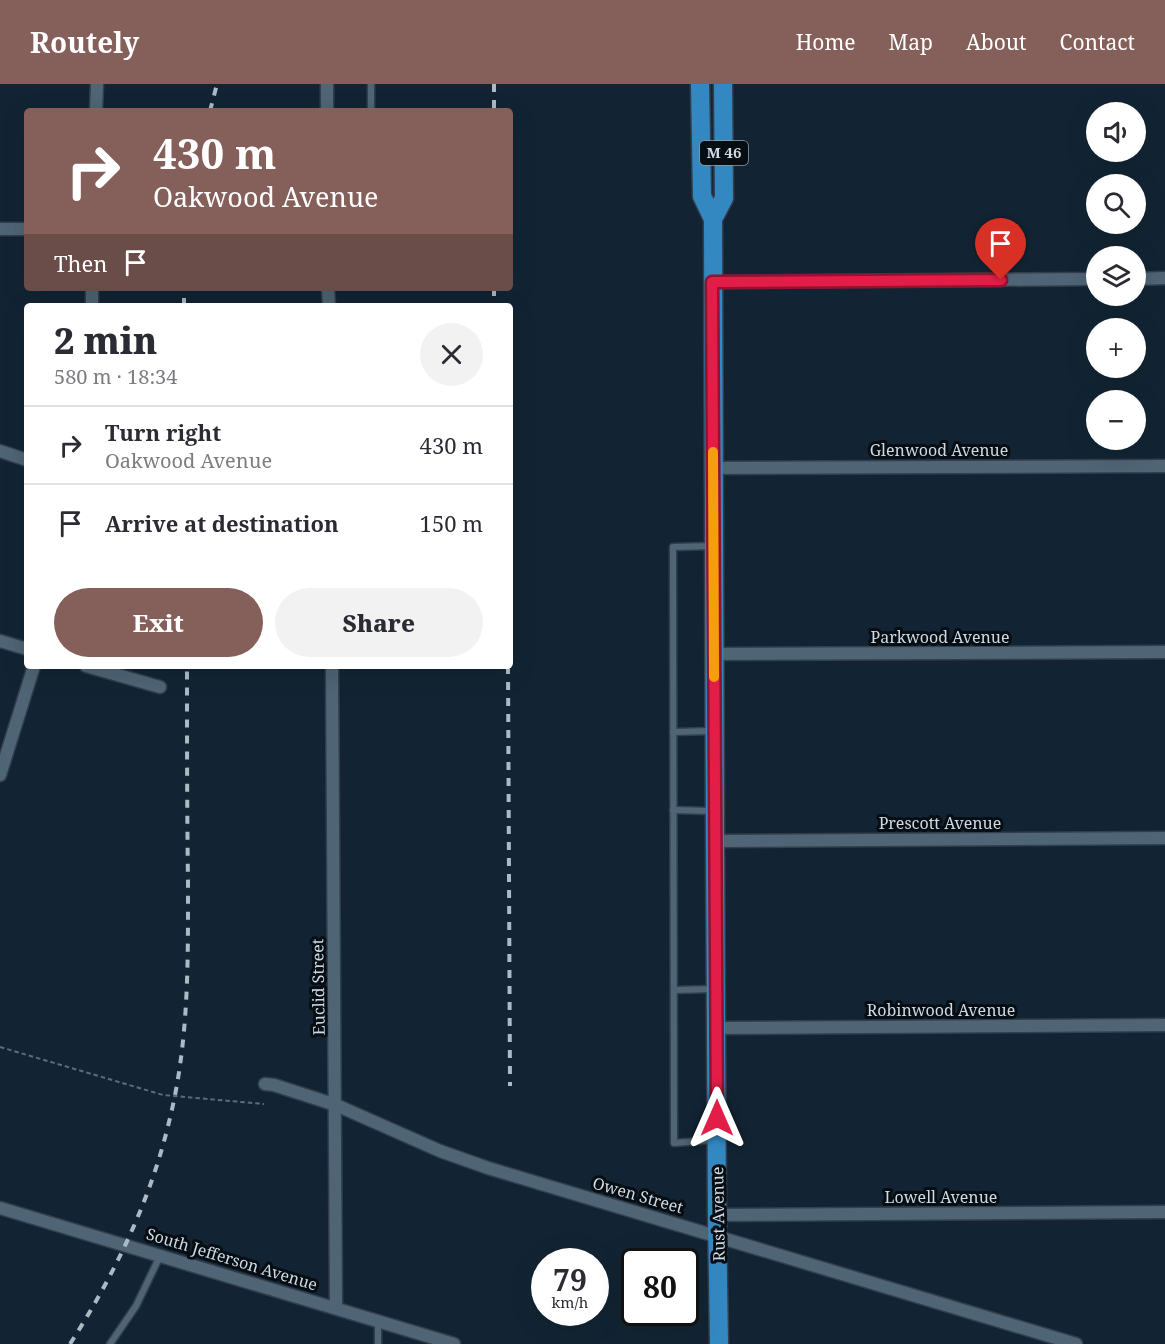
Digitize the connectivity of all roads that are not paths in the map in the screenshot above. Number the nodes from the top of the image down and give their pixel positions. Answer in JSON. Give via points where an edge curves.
{"nodes":[{"id":1,"x":97,"y":84,"type":"edge"},
{"id":2,"x":327,"y":84,"type":"edge"},
{"id":3,"x":371,"y":84,"type":"edge"},
{"id":4,"x":700,"y":84,"type":"edge"},
{"id":5,"x":723,"y":84,"type":"edge"},
{"id":6,"x":96,"y":108,"type":"edge"},
{"id":7,"x":327,"y":108,"type":"edge"},
{"id":8,"x":371,"y":108,"type":"edge"},
{"id":9,"x":713,"y":219,"type":"junction"},
{"id":10,"x":0,"y":229,"type":"edge"},
{"id":11,"x":24,"y":229,"type":"edge"},
{"id":12,"x":1165,"y":278,"type":"edge"},
{"id":13,"x":1086,"y":279,"type":"edge"},
{"id":14,"x":1146,"y":279,"type":"edge"},
{"id":15,"x":712,"y":282,"type":"junction"},
{"id":16,"x":0,"y":451,"type":"edge"},
{"id":17,"x":24,"y":459,"type":"edge"},
{"id":18,"x":1165,"y":466,"type":"edge"},
{"id":19,"x":713,"y":468,"type":"junction"},
{"id":20,"x":714,"y":546,"type":"junction"},
{"id":21,"x":0,"y":641,"type":"edge"},
{"id":22,"x":24,"y":648,"type":"edge"},
{"id":23,"x":1165,"y":652,"type":"edge"},
{"id":24,"x":714,"y":654,"type":"junction"},
{"id":25,"x":33,"y":669,"type":"edge"},
{"id":26,"x":97,"y":669,"type":"edge"},
{"id":27,"x":332,"y":669,"type":"edge"},
{"id":28,"x":160,"y":687,"type":"dead end"},
{"id":29,"x":715,"y":731,"type":"junction"},
{"id":30,"x":673,"y":732,"type":"junction"},
{"id":31,"x":0,"y":775,"type":"edge"},
{"id":32,"x":673,"y":810,"type":"junction"},
{"id":33,"x":715,"y":811,"type":"junction"},
{"id":34,"x":1165,"y":838,"type":"edge"},
{"id":35,"x":715,"y":841,"type":"junction"},
{"id":36,"x":716,"y":989,"type":"junction"},
{"id":37,"x":674,"y":990,"type":"junction"},
{"id":38,"x":1165,"y":1025,"type":"edge"},
{"id":39,"x":716,"y":1028,"type":"junction"},
{"id":40,"x":265,"y":1084,"type":"dead end"},
{"id":41,"x":336,"y":1105,"type":"junction"},
{"id":42,"x":717,"y":1140,"type":"junction"},
{"id":43,"x":0,"y":1208,"type":"edge"},
{"id":44,"x":1165,"y":1212,"type":"edge"},
{"id":45,"x":717,"y":1215,"type":"junction"},
{"id":46,"x":718,"y":1236,"type":"junction"},
{"id":47,"x":160,"y":1256,"type":"junction"},
{"id":48,"x":336,"y":1308,"type":"junction"},
{"id":49,"x":378,"y":1321,"type":"junction"},
{"id":50,"x":110,"y":1344,"type":"edge"},
{"id":51,"x":378,"y":1344,"type":"edge"},
{"id":52,"x":454,"y":1344,"type":"edge"},
{"id":53,"x":719,"y":1344,"type":"edge"},
{"id":54,"x":1076,"y":1344,"type":"edge"}],
"edges":[{"from":1,"to":6,"type":"street"},
{"from":2,"to":7,"type":"street"},
{"from":3,"to":8,"type":"lane"},
{"from":4,"to":9,"type":"highway","name":"Rust Avenue","number":"M 46","via":[[702,196]]},
{"from":5,"to":9,"type":"highway","name":"Rust Avenue","number":"M 46","via":[[724,198]]},
{"from":9,"to":15,"type":"highway","name":"Rust Avenue","number":"M 46"},
{"from":10,"to":11,"type":"street"},
{"from":12,"to":14,"type":"street"},
{"from":13,"to":15,"type":"street"},
{"from":15,"to":19,"type":"highway","name":"Rust Avenue","number":"M 46"},
{"from":16,"to":17,"type":"street"},
{"from":18,"to":19,"type":"street","name":"Glenwood Avenue"},
{"from":19,"to":20,"type":"highway","name":"Rust Avenue","number":"M 46"},
{"from":20,"to":24,"type":"highway","name":"Rust Avenue","number":"M 46"},
{"from":20,"to":30,"type":"lane","via":[[673,547]]},
{"from":21,"to":22,"type":"street"},
{"from":23,"to":24,"type":"street","name":"Parkwood Avenue"},
{"from":24,"to":29,"type":"highway","name":"Rust Avenue","number":"M 46"},
{"from":25,"to":31,"type":"street"},
{"from":26,"to":28,"type":"street"},
{"from":27,"to":41,"type":"street","name":"Euclid Street"},
{"from":29,"to":30,"type":"lane"},
{"from":29,"to":33,"type":"highway","name":"Rust Avenue","number":"M 46"},
{"from":30,"to":32,"type":"lane"},
{"from":32,"to":33,"type":"lane"},
{"from":32,"to":37,"type":"lane"},
{"from":33,"to":35,"type":"highway","name":"Rust Avenue","number":"M 46"},
{"from":34,"to":35,"type":"street","name":"Prescott Avenue"},
{"from":35,"to":36,"type":"highway","name":"Rust Avenue","number":"M 46"},
{"from":36,"to":37,"type":"lane"},
{"from":36,"to":39,"type":"highway","name":"Rust Avenue","number":"M 46"},
{"from":37,"to":42,"type":"lane","via":[[674,1143]]},
{"from":38,"to":39,"type":"street","name":"Robinwood Avenue"},
{"from":39,"to":42,"type":"highway","name":"Rust Avenue","number":"M 46"},
{"from":40,"to":41,"type":"street","name":"Owen Street"},
{"from":41,"to":46,"type":"street","name":"Owen Street","via":[[488,1168]]},
{"from":41,"to":48,"type":"street","name":"Euclid Street"},
{"from":42,"to":45,"type":"highway","name":"Rust Avenue","number":"M 46"},
{"from":43,"to":47,"type":"street","name":"South Jefferson Avenue"},
{"from":44,"to":45,"type":"street","name":"Lowell Avenue"},
{"from":45,"to":46,"type":"highway","name":"Rust Avenue","number":"M 46"},
{"from":46,"to":53,"type":"highway","name":"Rust Avenue","number":"M 46"},
{"from":46,"to":54,"type":"street","name":"Owen Street"},
{"from":47,"to":48,"type":"street","name":"South Jefferson Avenue"},
{"from":47,"to":50,"type":"lane","via":[[136,1306]]},
{"from":48,"to":49,"type":"street","name":"South Jefferson Avenue"},
{"from":49,"to":51,"type":"lane"},
{"from":49,"to":52,"type":"street","name":"South Jefferson Avenue"}]}
